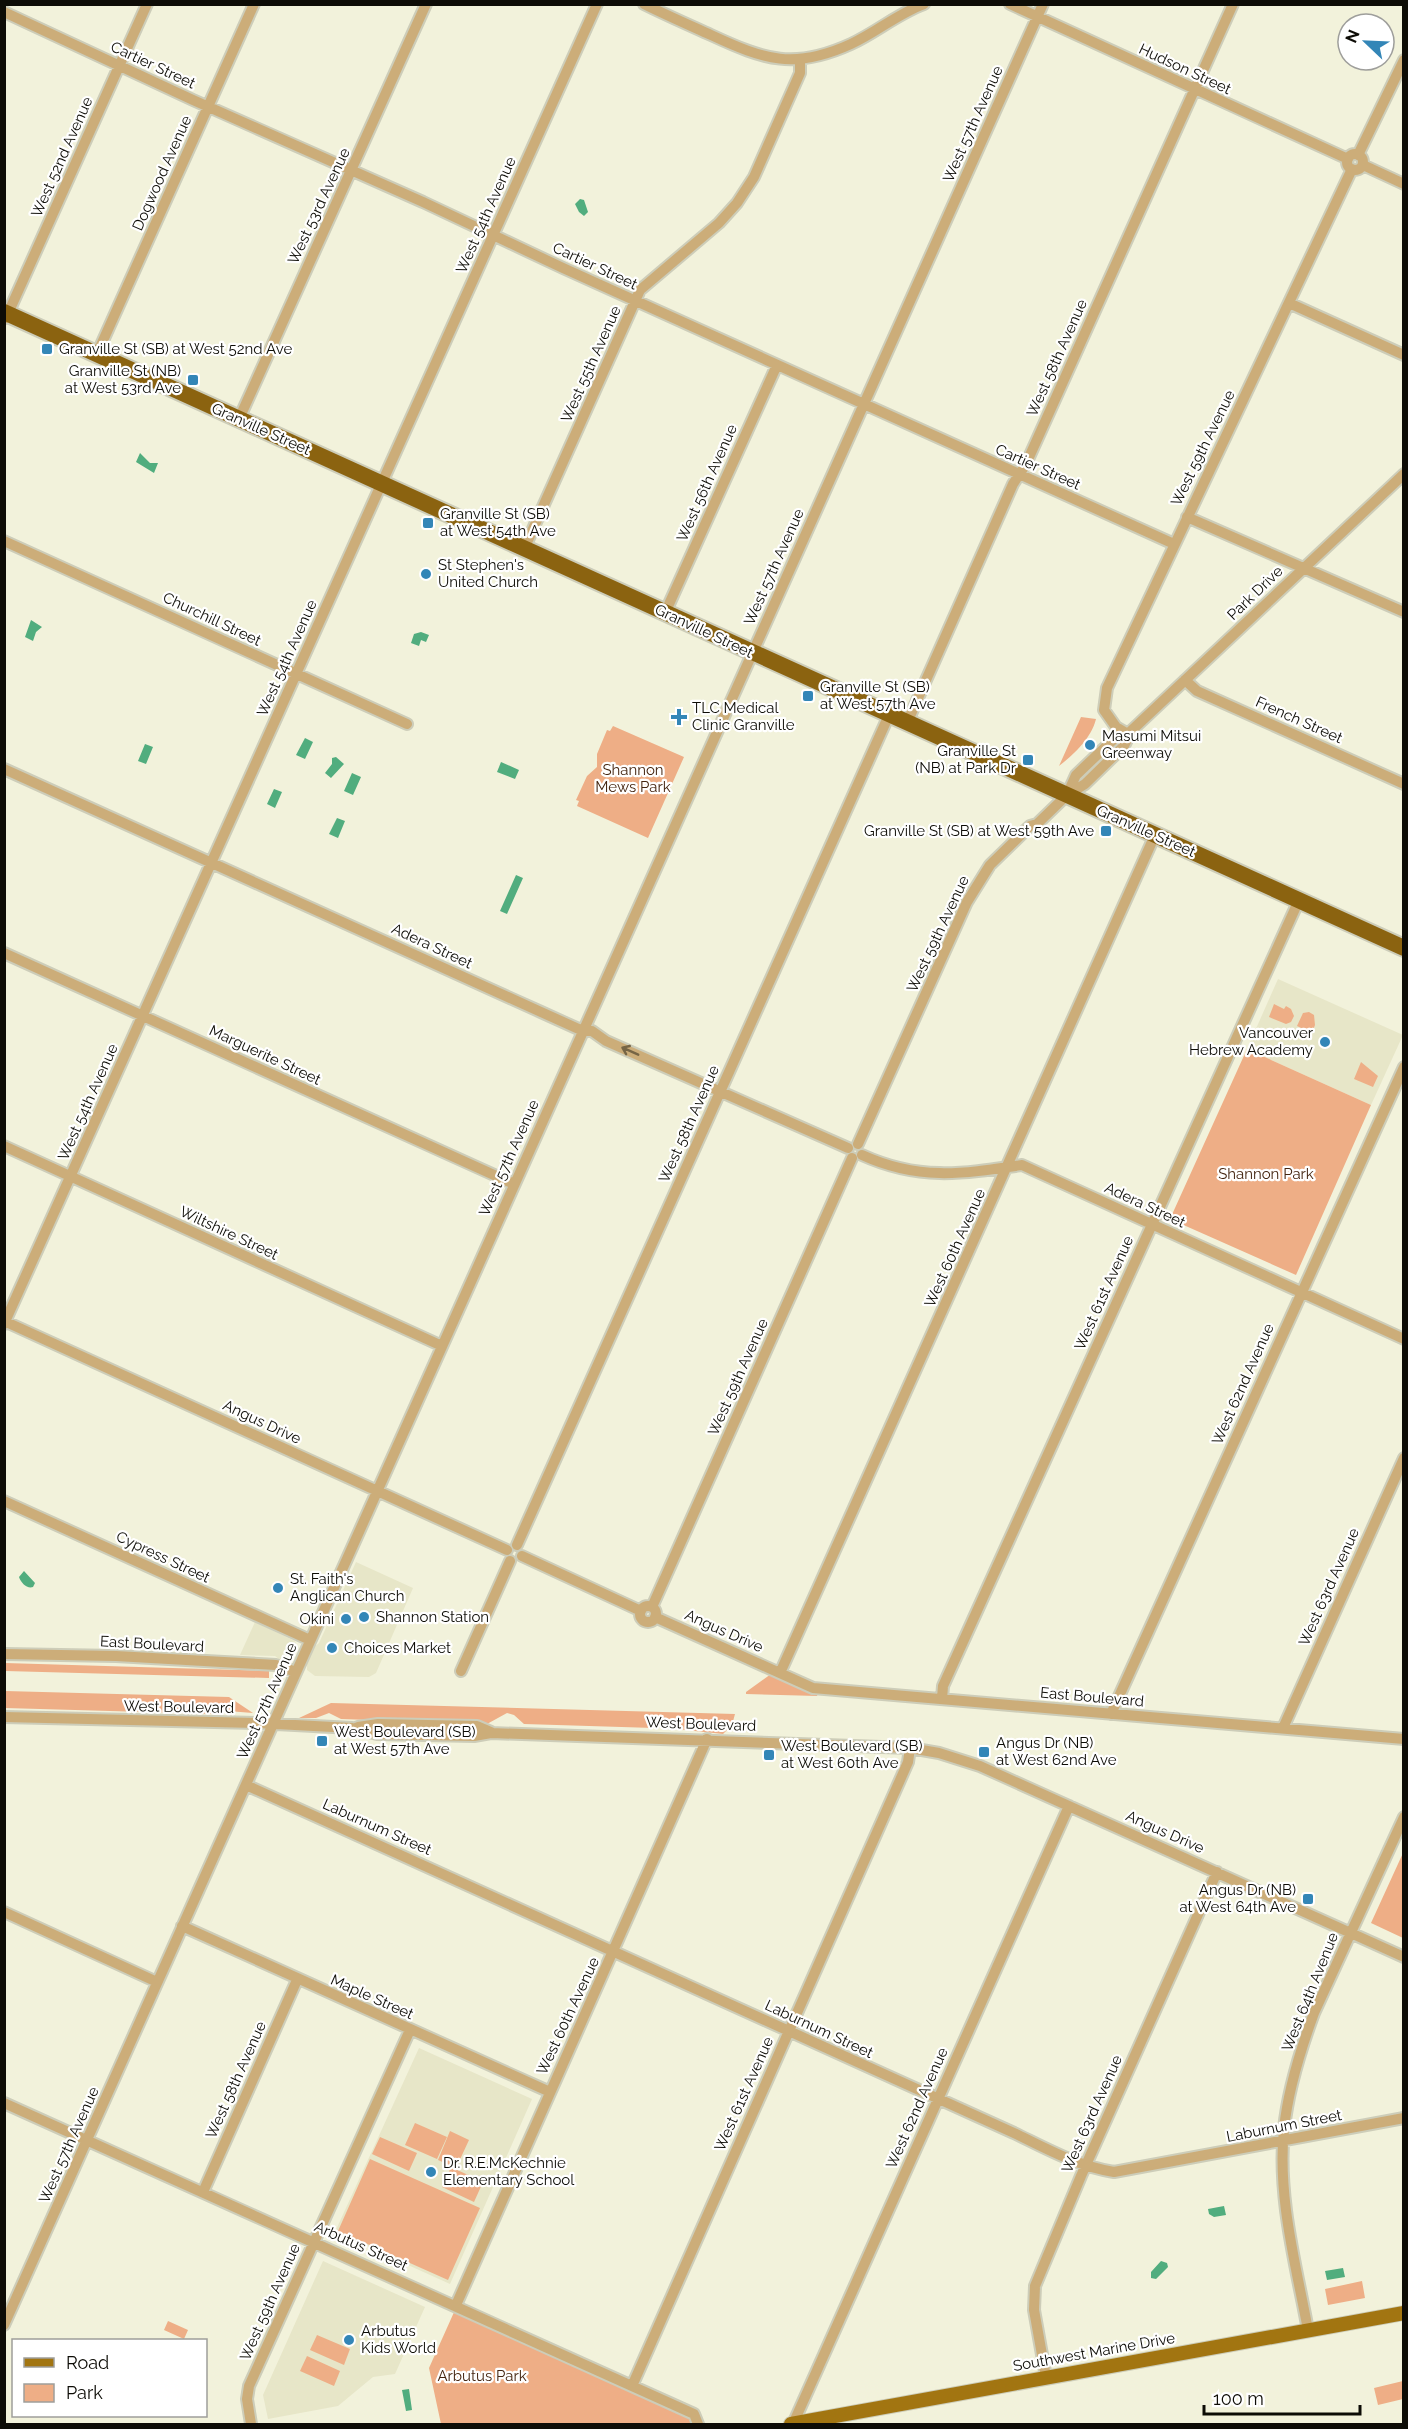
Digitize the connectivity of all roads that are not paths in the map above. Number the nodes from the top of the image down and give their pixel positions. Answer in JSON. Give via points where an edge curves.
{"nodes":[{"id":1,"x":147,"y":4,"type":"edge"},
{"id":2,"x":254,"y":4,"type":"edge"},
{"id":3,"x":426,"y":4,"type":"edge"},
{"id":4,"x":597,"y":4,"type":"edge"},
{"id":5,"x":644,"y":4,"type":"edge"},
{"id":6,"x":924,"y":4,"type":"edge"},
{"id":7,"x":1010,"y":4,"type":"edge"},
{"id":8,"x":1043,"y":4,"type":"edge"},
{"id":9,"x":1233,"y":4,"type":"edge"},
{"id":10,"x":4,"y":12,"type":"edge"},
{"id":11,"x":1037,"y":17,"type":"junction"},
{"id":12,"x":800,"y":60,"type":"junction"},
{"id":13,"x":1404,"y":60,"type":"edge"},
{"id":14,"x":119,"y":66,"type":"junction"},
{"id":15,"x":1196,"y":90,"type":"junction"},
{"id":16,"x":208,"y":106,"type":"junction"},
{"id":17,"x":1355,"y":162,"type":"junction"},
{"id":18,"x":352,"y":170,"type":"junction"},
{"id":19,"x":1404,"y":184,"type":"edge"},
{"id":20,"x":494,"y":234,"type":"junction"},
{"id":21,"x":635,"y":301,"type":"junction"},
{"id":22,"x":1289,"y":303,"type":"junction"},
{"id":23,"x":6,"y":316,"type":"edge"},
{"id":24,"x":97,"y":354,"type":"junction"},
{"id":25,"x":1404,"y":355,"type":"edge"},
{"id":26,"x":777,"y":365,"type":"junction"},
{"id":27,"x":864,"y":404,"type":"junction"},
{"id":28,"x":239,"y":419,"type":"junction"},
{"id":29,"x":1404,"y":474,"type":"edge"},
{"id":30,"x":1019,"y":475,"type":"junction"},
{"id":31,"x":382,"y":484,"type":"junction"},
{"id":32,"x":1187,"y":517,"type":"junction"},
{"id":33,"x":4,"y":541,"type":"edge"},
{"id":34,"x":1174,"y":544,"type":"junction"},
{"id":35,"x":524,"y":549,"type":"junction"},
{"id":36,"x":1303,"y":568,"type":"junction"},
{"id":37,"x":1404,"y":612,"type":"edge"},
{"id":38,"x":665,"y":613,"type":"junction"},
{"id":39,"x":752,"y":653,"type":"junction"},
{"id":40,"x":296,"y":674,"type":"junction"},
{"id":41,"x":1185,"y":680,"type":"junction"},
{"id":42,"x":889,"y":715,"type":"junction"},
{"id":43,"x":907,"y":723,"type":"junction"},
{"id":44,"x":407,"y":724,"type":"dead end"},
{"id":45,"x":1128,"y":734,"type":"junction"},
{"id":46,"x":4,"y":769,"type":"edge"},
{"id":47,"x":1404,"y":784,"type":"edge"},
{"id":48,"x":1067,"y":795,"type":"junction"},
{"id":49,"x":1155,"y":835,"type":"junction"},
{"id":50,"x":212,"y":862,"type":"junction"},
{"id":51,"x":1299,"y":900,"type":"junction"},
{"id":52,"x":1404,"y":948,"type":"edge"},
{"id":53,"x":4,"y":953,"type":"edge"},
{"id":54,"x":142,"y":1016,"type":"junction"},
{"id":55,"x":583,"y":1031,"type":"junction"},
{"id":56,"x":1404,"y":1067,"type":"edge"},
{"id":57,"x":720,"y":1092,"type":"junction"},
{"id":58,"x":4,"y":1146,"type":"edge"},
{"id":59,"x":855,"y":1151,"type":"junction"},
{"id":60,"x":1007,"y":1167,"type":"junction"},
{"id":61,"x":72,"y":1176,"type":"junction"},
{"id":62,"x":514,"y":1184,"type":"junction"},
{"id":63,"x":1152,"y":1225,"type":"junction"},
{"id":64,"x":1301,"y":1293,"type":"junction"},
{"id":65,"x":5,"y":1322,"type":"edge"},
{"id":66,"x":1404,"y":1339,"type":"edge"},
{"id":67,"x":441,"y":1346,"type":"junction"},
{"id":68,"x":1404,"y":1458,"type":"edge"},
{"id":69,"x":377,"y":1491,"type":"junction"},
{"id":70,"x":4,"y":1501,"type":"edge"},
{"id":71,"x":511,"y":1552,"type":"junction"},
{"id":72,"x":649,"y":1612,"type":"junction"},
{"id":73,"x":310,"y":1640,"type":"junction"},
{"id":74,"x":4,"y":1654,"type":"edge"},
{"id":75,"x":296,"y":1671,"type":"junction"},
{"id":76,"x":461,"y":1671,"type":"dead end"},
{"id":77,"x":780,"y":1673,"type":"junction"},
{"id":78,"x":942,"y":1699,"type":"junction"},
{"id":79,"x":1112,"y":1714,"type":"junction"},
{"id":80,"x":4,"y":1717,"type":"edge"},
{"id":81,"x":273,"y":1724,"type":"junction"},
{"id":82,"x":1283,"y":1728,"type":"junction"},
{"id":83,"x":707,"y":1739,"type":"junction"},
{"id":84,"x":1404,"y":1739,"type":"edge"},
{"id":85,"x":910,"y":1748,"type":"junction"},
{"id":86,"x":246,"y":1785,"type":"junction"},
{"id":87,"x":1069,"y":1806,"type":"junction"},
{"id":88,"x":1404,"y":1817,"type":"edge"},
{"id":89,"x":1217,"y":1872,"type":"junction"},
{"id":90,"x":4,"y":1912,"type":"edge"},
{"id":91,"x":182,"y":1926,"type":"junction"},
{"id":92,"x":1351,"y":1933,"type":"junction"},
{"id":93,"x":614,"y":1951,"type":"junction"},
{"id":94,"x":1404,"y":1957,"type":"edge"},
{"id":95,"x":297,"y":1980,"type":"junction"},
{"id":96,"x":157,"y":1982,"type":"junction"},
{"id":97,"x":410,"y":2030,"type":"junction"},
{"id":98,"x":788,"y":2031,"type":"junction"},
{"id":99,"x":550,"y":2092,"type":"junction"},
{"id":100,"x":937,"y":2099,"type":"junction"},
{"id":101,"x":4,"y":2103,"type":"edge"},
{"id":102,"x":1404,"y":2118,"type":"edge"},
{"id":103,"x":87,"y":2139,"type":"junction"},
{"id":104,"x":1283,"y":2142,"type":"junction"},
{"id":105,"x":1086,"y":2166,"type":"junction"},
{"id":106,"x":203,"y":2192,"type":"junction"},
{"id":107,"x":314,"y":2242,"type":"junction"},
{"id":108,"x":456,"y":2305,"type":"junction"},
{"id":109,"x":1404,"y":2313,"type":"edge"},
{"id":110,"x":4,"y":2325,"type":"edge"},
{"id":111,"x":1308,"y":2330,"type":"junction"},
{"id":112,"x":1046,"y":2377,"type":"junction"},
{"id":113,"x":632,"y":2386,"type":"junction"},
{"id":114,"x":251,"y":2424,"type":"edge"},
{"id":115,"x":698,"y":2424,"type":"edge"},
{"id":116,"x":792,"y":2424,"type":"edge"}],
"edges":[{"from":1,"to":14,"type":"street","name":"West 52nd Avenue"},
{"from":2,"to":16,"type":"street","name":"Dogwood Avenue"},
{"from":3,"to":18,"type":"street","name":"West 53rd Avenue"},
{"from":4,"to":20,"type":"street","name":"West 54th Avenue"},
{"from":5,"to":12,"type":"street","via":[[757,55]]},
{"from":6,"to":12,"type":"street","via":[[853,43]]},
{"from":7,"to":11,"type":"street","name":"Hudson Street"},
{"from":8,"to":11,"type":"street","name":"West 57th Avenue"},
{"from":9,"to":15,"type":"street","name":"West 58th Avenue"},
{"from":10,"to":14,"type":"street","name":"Cartier Street"},
{"from":11,"to":15,"type":"street","name":"Hudson Street"},
{"from":11,"to":27,"type":"street","name":"West 57th Avenue"},
{"from":12,"to":21,"type":"street","name":"West 55th Avenue","via":[[801,73],[747,190],[719,223],[641,289]]},
{"from":13,"to":17,"type":"street","name":"West 59th Avenue"},
{"from":14,"to":16,"type":"street","name":"Cartier Street"},
{"from":14,"to":23,"type":"street","name":"West 52nd Avenue"},
{"from":15,"to":17,"type":"street","name":"Hudson Street"},
{"from":15,"to":30,"type":"street","name":"West 58th Avenue"},
{"from":16,"to":18,"type":"street","name":"Cartier Street"},
{"from":16,"to":24,"type":"street","name":"Dogwood Avenue"},
{"from":17,"to":19,"type":"street","name":"Hudson Street"},
{"from":17,"to":22,"type":"street","name":"West 59th Avenue"},
{"from":18,"to":20,"type":"street","name":"Cartier Street"},
{"from":18,"to":28,"type":"street","name":"West 53rd Avenue"},
{"from":20,"to":21,"type":"street","name":"Cartier Street"},
{"from":20,"to":31,"type":"street","name":"West 54th Avenue"},
{"from":21,"to":26,"type":"street","name":"Cartier Street"},
{"from":21,"to":35,"type":"street","name":"West 55th Avenue"},
{"from":22,"to":25,"type":"street"},
{"from":22,"to":32,"type":"street","name":"West 59th Avenue"},
{"from":23,"to":24,"type":"highway","name":"Granville Street"},
{"from":24,"to":28,"type":"highway","name":"Granville Street"},
{"from":26,"to":27,"type":"street","name":"Cartier Street"},
{"from":26,"to":38,"type":"street","name":"West 56th Avenue"},
{"from":27,"to":30,"type":"street","name":"Cartier Street"},
{"from":27,"to":39,"type":"street","name":"West 57th Avenue"},
{"from":28,"to":31,"type":"highway","name":"Granville Street"},
{"from":29,"to":36,"type":"street","name":"Park Drive"},
{"from":30,"to":34,"type":"street","name":"Cartier Street"},
{"from":30,"to":43,"type":"street","name":"West 58th Avenue"},
{"from":31,"to":35,"type":"highway","name":"Granville Street"},
{"from":31,"to":40,"type":"street","name":"West 54th Avenue"},
{"from":32,"to":34,"type":"street","name":"West 59th Avenue"},
{"from":32,"to":36,"type":"street"},
{"from":33,"to":40,"type":"street","name":"Churchill Street"},
{"from":34,"to":45,"type":"street","name":"West 59th Avenue","via":[[1104,696],[1109,719]]},
{"from":35,"to":38,"type":"highway","name":"Granville Street"},
{"from":36,"to":37,"type":"street"},
{"from":36,"to":41,"type":"street","name":"Park Drive"},
{"from":38,"to":39,"type":"highway","name":"Granville Street"},
{"from":39,"to":42,"type":"highway","name":"Granville Street"},
{"from":39,"to":55,"type":"street","name":"West 57th Avenue"},
{"from":40,"to":44,"type":"street","name":"Churchill Street"},
{"from":40,"to":50,"type":"street","name":"West 54th Avenue"},
{"from":41,"to":45,"type":"street","name":"Park Drive"},
{"from":41,"to":47,"type":"street","name":"French Street","via":[[1197,691]]},
{"from":42,"to":43,"type":"highway","name":"Granville Street"},
{"from":42,"to":57,"type":"street","name":"West 58th Avenue"},
{"from":43,"to":48,"type":"highway","name":"Granville Street"},
{"from":45,"to":48,"type":"street","name":"Park Drive","via":[[1116,737],[1076,775]]},
{"from":46,"to":50,"type":"street","name":"Adera Street"},
{"from":48,"to":49,"type":"highway","name":"Granville Street"},
{"from":48,"to":59,"type":"street","name":"West 59th Avenue","via":[[1004,850],[967,902]]},
{"from":49,"to":51,"type":"highway","name":"Granville Street"},
{"from":49,"to":60,"type":"street","name":"West 60th Avenue"},
{"from":50,"to":54,"type":"street","name":"West 54th Avenue"},
{"from":50,"to":55,"type":"street","name":"Adera Street"},
{"from":51,"to":52,"type":"highway","name":"Granville Street"},
{"from":51,"to":63,"type":"street","name":"West 61st Avenue"},
{"from":53,"to":54,"type":"street","name":"Marguerite Street"},
{"from":54,"to":61,"type":"street","name":"West 54th Avenue"},
{"from":54,"to":62,"type":"street","name":"Marguerite Street"},
{"from":57,"to":55,"type":"street","name":"Adera Street","one_way":true,"via":[[606,1041],[592,1031]]},
{"from":55,"to":62,"type":"street","name":"West 57th Avenue"},
{"from":56,"to":64,"type":"street","name":"West 62nd Avenue"},
{"from":57,"to":59,"type":"street","name":"Adera Street"},
{"from":57,"to":71,"type":"street","name":"West 58th Avenue"},
{"from":58,"to":61,"type":"street","name":"Wiltshire Street"},
{"from":59,"to":60,"type":"street","name":"Adera Street","via":[[925,1174]]},
{"from":59,"to":72,"type":"street","name":"West 59th Avenue"},
{"from":60,"to":63,"type":"street","name":"Adera Street","via":[[1022,1165]]},
{"from":60,"to":77,"type":"street","name":"West 60th Avenue"},
{"from":61,"to":65,"type":"street","name":"West 54th Avenue"},
{"from":61,"to":67,"type":"street","name":"Wiltshire Street"},
{"from":62,"to":67,"type":"street","name":"West 57th Avenue"},
{"from":63,"to":64,"type":"street","name":"Adera Street"},
{"from":63,"to":78,"type":"street","name":"West 61st Avenue","via":[[943,1686]]},
{"from":64,"to":66,"type":"street","name":"Adera Street"},
{"from":64,"to":79,"type":"street","name":"West 62nd Avenue"},
{"from":65,"to":69,"type":"street","name":"Angus Drive"},
{"from":67,"to":69,"type":"street","name":"West 57th Avenue"},
{"from":68,"to":82,"type":"street","name":"West 63rd Avenue"},
{"from":69,"to":71,"type":"street","name":"Angus Drive"},
{"from":69,"to":73,"type":"street","name":"West 57th Avenue"},
{"from":70,"to":73,"type":"street","name":"Cypress Street"},
{"from":71,"to":72,"type":"street","name":"Angus Drive","via":[[522,1550],[522,1556]]},
{"from":71,"to":76,"type":"street","name":"West 58th Avenue"},
{"from":72,"to":77,"type":"street","name":"Angus Drive"},
{"from":73,"to":75,"type":"street","name":"West 57th Avenue"},
{"from":74,"to":75,"type":"street","name":"East Boulevard","via":[[276,1665]]},
{"from":75,"to":81,"type":"street","name":"West 57th Avenue"},
{"from":77,"to":78,"type":"street","name":"East Boulevard","via":[[813,1688]]},
{"from":78,"to":79,"type":"street","name":"East Boulevard"},
{"from":79,"to":82,"type":"street","name":"East Boulevard"},
{"from":80,"to":81,"type":"street","name":"West Boulevard"},
{"from":81,"to":83,"type":"street","name":"West Boulevard","via":[[352,1728],[377,1734],[474,1736],[491,1732]]},
{"from":81,"to":86,"type":"street","name":"West 57th Avenue"},
{"from":82,"to":84,"type":"street","name":"East Boulevard"},
{"from":83,"to":85,"type":"street","name":"West Boulevard"},
{"from":83,"to":93,"type":"street","name":"West 60th Avenue"},
{"from":85,"to":87,"type":"street","name":"Angus Drive","via":[[960,1759]]},
{"from":85,"to":98,"type":"street","name":"West 61st Avenue","via":[[908,1762]]},
{"from":86,"to":91,"type":"street","name":"West 57th Avenue"},
{"from":86,"to":93,"type":"street","name":"Laburnum Street"},
{"from":87,"to":89,"type":"street","name":"Angus Drive"},
{"from":87,"to":100,"type":"street","name":"West 62nd Avenue"},
{"from":88,"to":92,"type":"street","name":"West 64th Avenue"},
{"from":89,"to":92,"type":"street","name":"Angus Drive"},
{"from":89,"to":105,"type":"street","name":"West 63rd Avenue"},
{"from":90,"to":96,"type":"street"},
{"from":91,"to":95,"type":"street","name":"Maple Street"},
{"from":91,"to":96,"type":"street","name":"West 57th Avenue"},
{"from":92,"to":94,"type":"street","name":"Angus Drive"},
{"from":92,"to":104,"type":"street","name":"West 64th Avenue","via":[[1302,2047],[1288,2099]]},
{"from":93,"to":98,"type":"street","name":"Laburnum Street"},
{"from":93,"to":99,"type":"street","name":"West 60th Avenue"},
{"from":95,"to":97,"type":"street","name":"Maple Street"},
{"from":95,"to":106,"type":"street","name":"West 58th Avenue"},
{"from":96,"to":103,"type":"street","name":"West 57th Avenue"},
{"from":97,"to":99,"type":"street","name":"Maple Street"},
{"from":97,"to":107,"type":"street","name":"West 59th Avenue"},
{"from":98,"to":100,"type":"street","name":"Laburnum Street"},
{"from":98,"to":113,"type":"street","name":"West 61st Avenue"},
{"from":99,"to":108,"type":"street","name":"West 60th Avenue"},
{"from":100,"to":105,"type":"street","name":"Laburnum Street"},
{"from":100,"to":116,"type":"street","name":"West 62nd Avenue"},
{"from":101,"to":103,"type":"street","name":"Arbutus Street"},
{"from":102,"to":104,"type":"street","name":"Laburnum Street"},
{"from":103,"to":106,"type":"street","name":"Arbutus Street"},
{"from":103,"to":110,"type":"street","name":"West 57th Avenue"},
{"from":104,"to":105,"type":"street","name":"Laburnum Street","via":[[1114,2172]]},
{"from":104,"to":111,"type":"street","name":"West 64th Avenue","via":[[1287,2212]]},
{"from":105,"to":112,"type":"street","name":"West 63rd Avenue","via":[[1035,2286],[1034,2310]]},
{"from":106,"to":107,"type":"street","name":"Arbutus Street"},
{"from":107,"to":108,"type":"street","name":"Arbutus Street"},
{"from":107,"to":114,"type":"street","name":"West 59th Avenue","via":[[249,2386]]},
{"from":108,"to":113,"type":"street","name":"Arbutus Street"},
{"from":109,"to":111,"type":"main road","name":"Southwest Marine Drive"},
{"from":111,"to":112,"type":"main road","name":"Southwest Marine Drive"},
{"from":112,"to":116,"type":"main road","name":"Southwest Marine Drive"},
{"from":113,"to":115,"type":"street","name":"Arbutus Street","via":[[694,2414]]}]}
